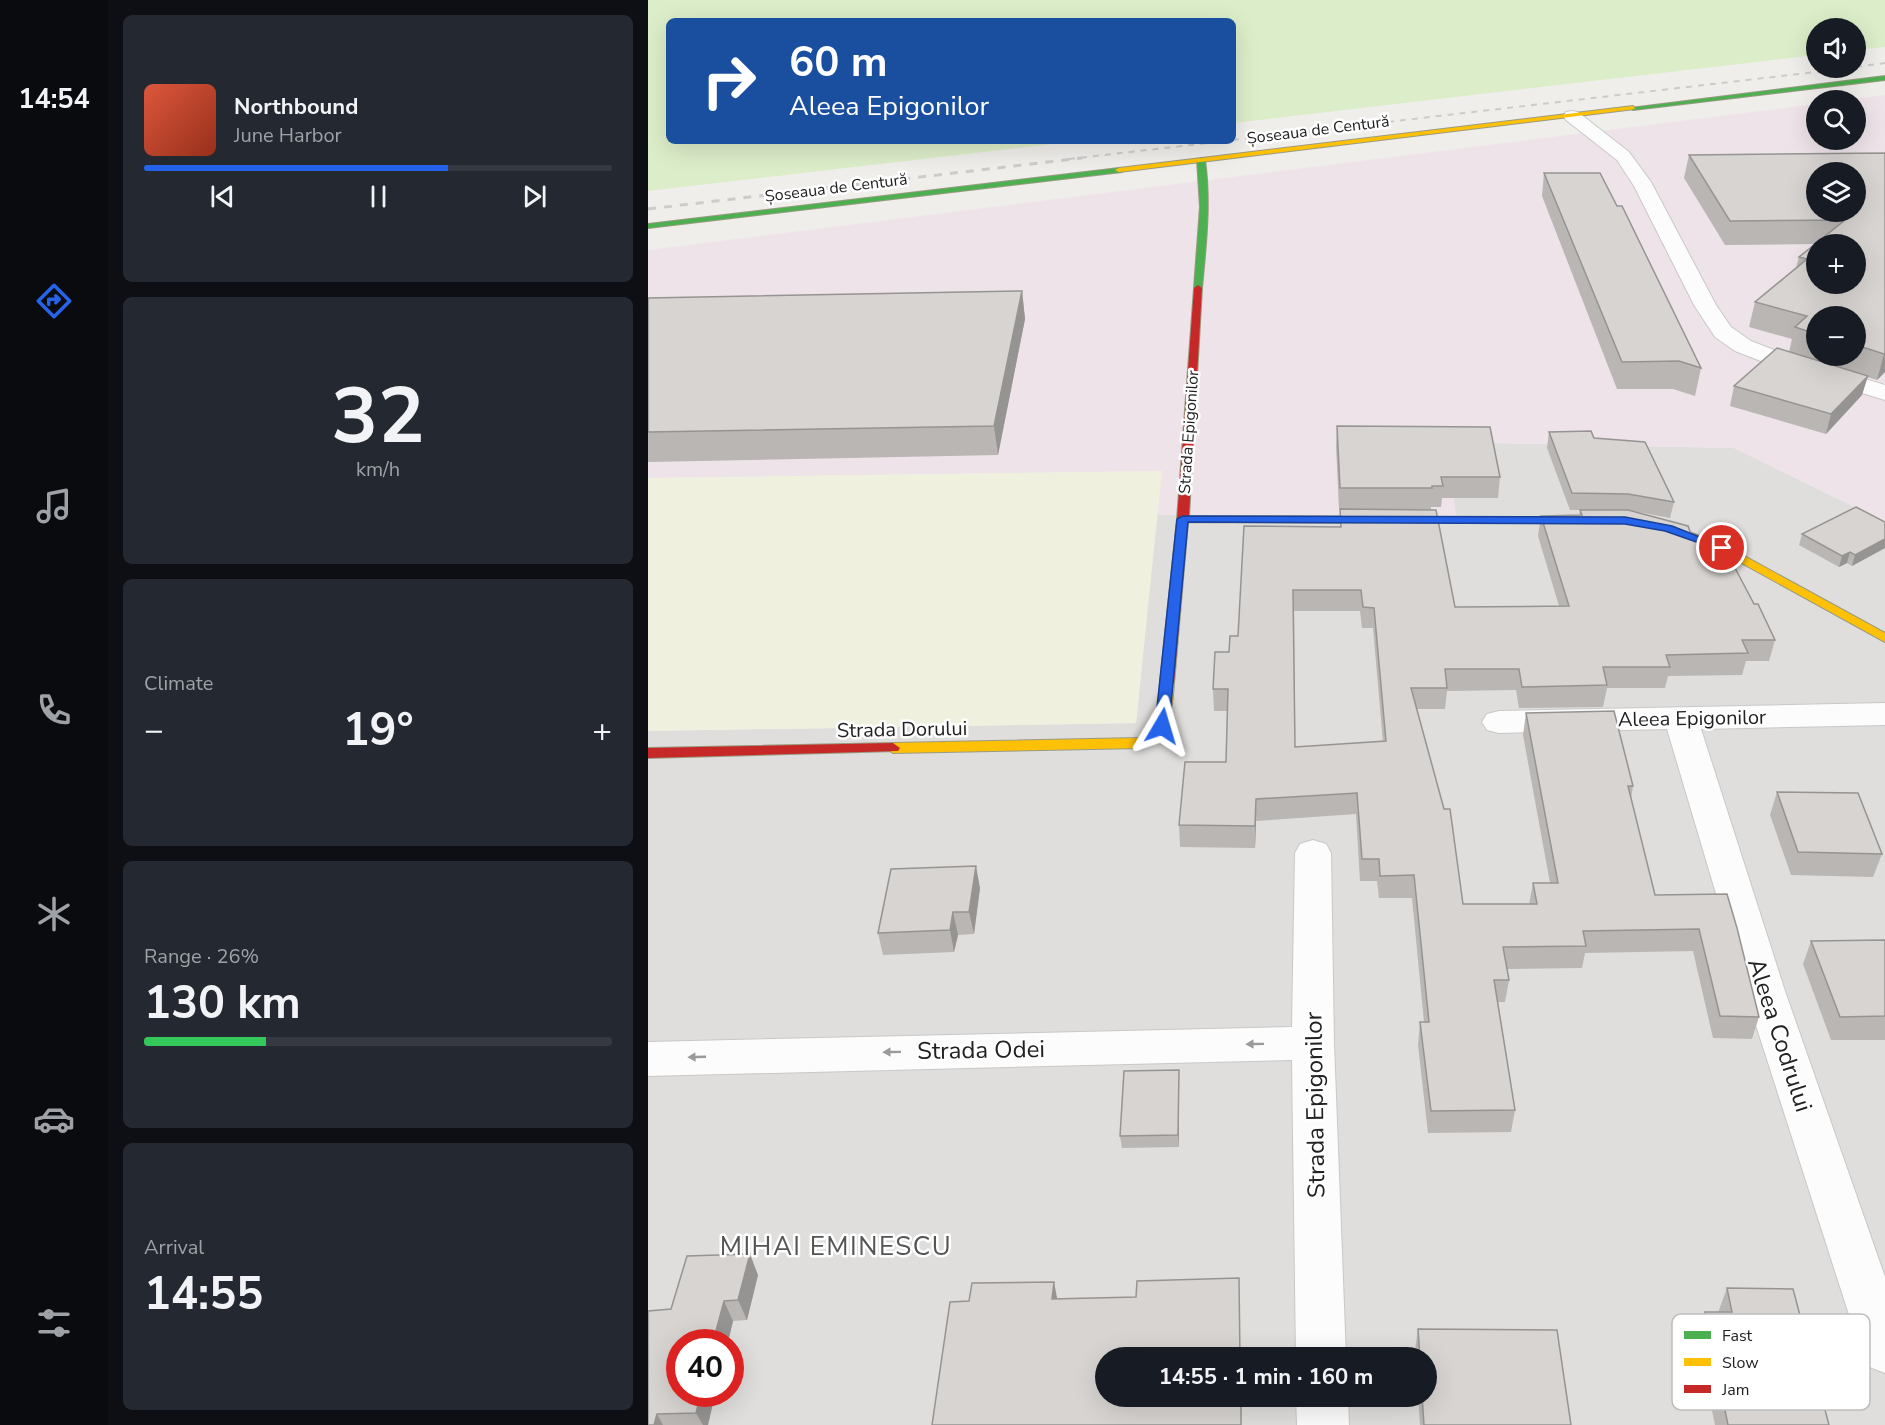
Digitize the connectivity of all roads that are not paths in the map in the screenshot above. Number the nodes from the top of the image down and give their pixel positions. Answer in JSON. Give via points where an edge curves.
{"nodes":[{"id":1,"x":1885,"y":78,"type":"edge"},
{"id":2,"x":1572,"y":116,"type":"junction"},
{"id":3,"x":1201,"y":160,"type":"junction"},
{"id":4,"x":648,"y":226,"type":"edge"},
{"id":5,"x":1885,"y":393,"type":"edge"},
{"id":6,"x":1183,"y":519,"type":"junction"},
{"id":7,"x":1601,"y":520,"type":"edge"},
{"id":8,"x":1668,"y":528,"type":"edge"},
{"id":9,"x":1885,"y":638,"type":"edge"},
{"id":10,"x":1885,"y":714,"type":"edge"},
{"id":11,"x":1681,"y":719,"type":"junction"},
{"id":12,"x":1499,"y":722,"type":"dead end"},
{"id":13,"x":1155,"y":738,"type":"joint"},
{"id":14,"x":648,"y":753,"type":"edge"},
{"id":15,"x":1313,"y":853,"type":"dead end"},
{"id":16,"x":1313,"y":1043,"type":"junction"},
{"id":17,"x":648,"y":1059,"type":"edge"},
{"id":18,"x":1321,"y":1347,"type":"edge"},
{"id":19,"x":1885,"y":1349,"type":"edge"},
{"id":20,"x":1322,"y":1407,"type":"edge"},
{"id":21,"x":1323,"y":1425,"type":"edge"}],
"edges":[{"from":1,"to":2,"type":"street","name":"Șoseaua de Centură"},
{"from":2,"to":3,"type":"street","name":"Șoseaua de Centură"},
{"from":2,"to":5,"type":"street","via":[[1623,156],[1644,186],[1723,332],[1743,346],[1779,360]]},
{"from":3,"to":4,"type":"street","name":"Șoseaua de Centură"},
{"from":3,"to":6,"type":"street","name":"Strada Epigonilor","via":[[1204,204]]},
{"from":6,"to":7,"type":"street"},
{"from":6,"to":13,"type":"street","name":"Strada Epigonilor","via":[[1164,717]]},
{"from":8,"to":9,"type":"street","via":[[1722,548]]},
{"from":10,"to":11,"type":"street","name":"Aleea Epigonilor"},
{"from":11,"to":12,"type":"street","name":"Aleea Epigonilor"},
{"from":11,"to":19,"type":"street","name":"Aleea Codrului","via":[[1765,991]]},
{"from":13,"to":14,"type":"street","name":"Strada Dorului","via":[[1141,743]]},
{"from":15,"to":16,"type":"street","name":"Strada Epigonilor"},
{"from":16,"to":17,"type":"street","name":"Strada Odei","one_way":true},
{"from":16,"to":18,"type":"street","name":"Strada Epigonilor"},
{"from":20,"to":21,"type":"street"}]}
